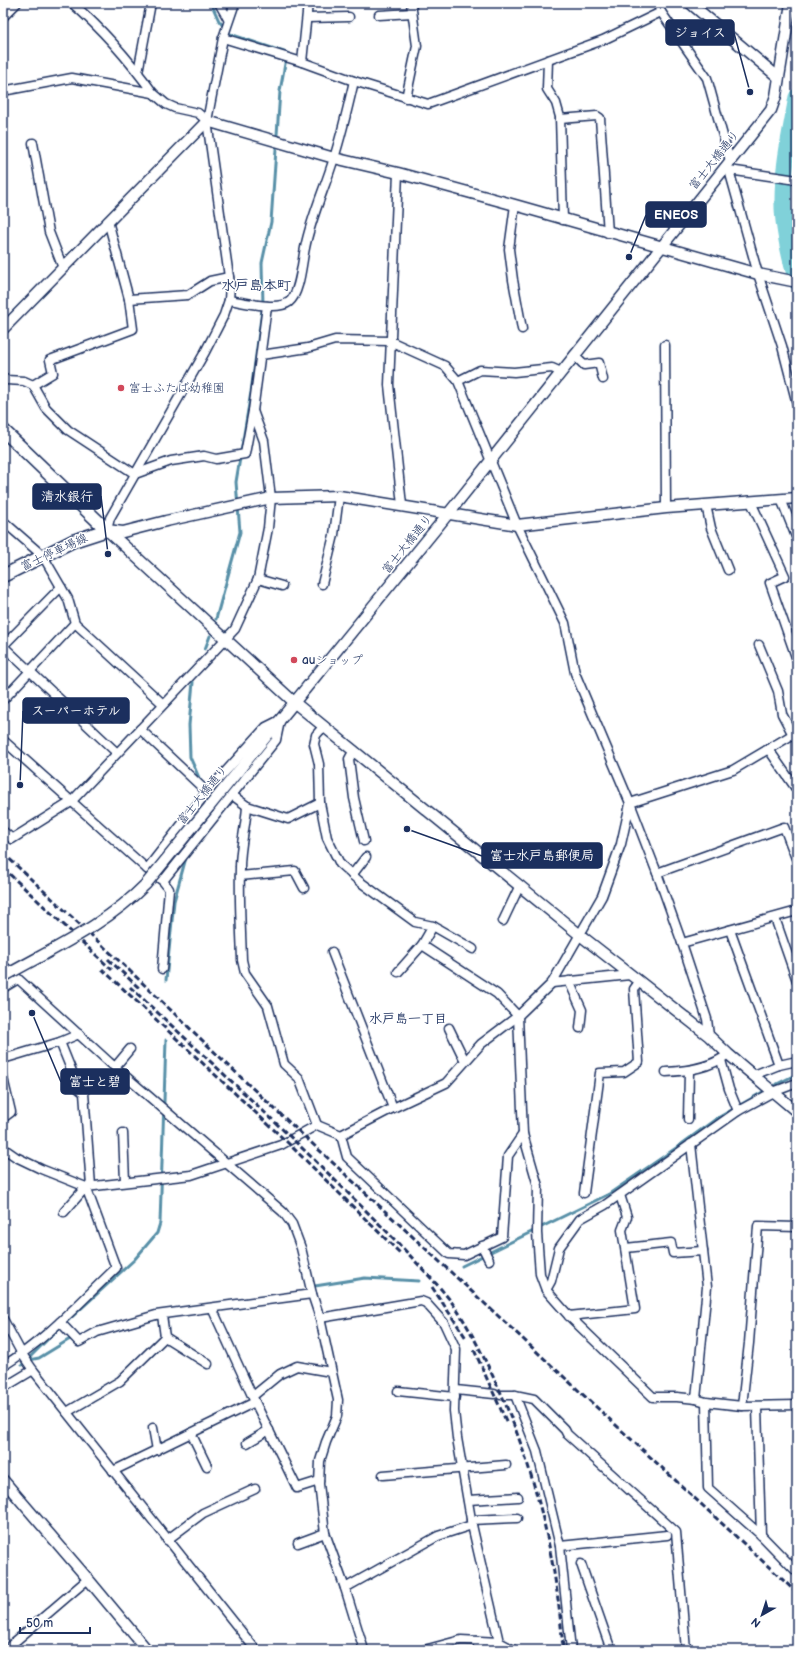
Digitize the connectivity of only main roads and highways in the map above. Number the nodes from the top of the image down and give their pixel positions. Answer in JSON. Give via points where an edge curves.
{"nodes":[{"id":1,"x":3,"y":430,"type":"edge"},
{"id":2,"x":3,"y":576,"type":"edge"}],
"edges":[{"from":1,"to":2,"type":"main road","name":"富士停車場線","via":[[107,530],[73,541]]}]}
